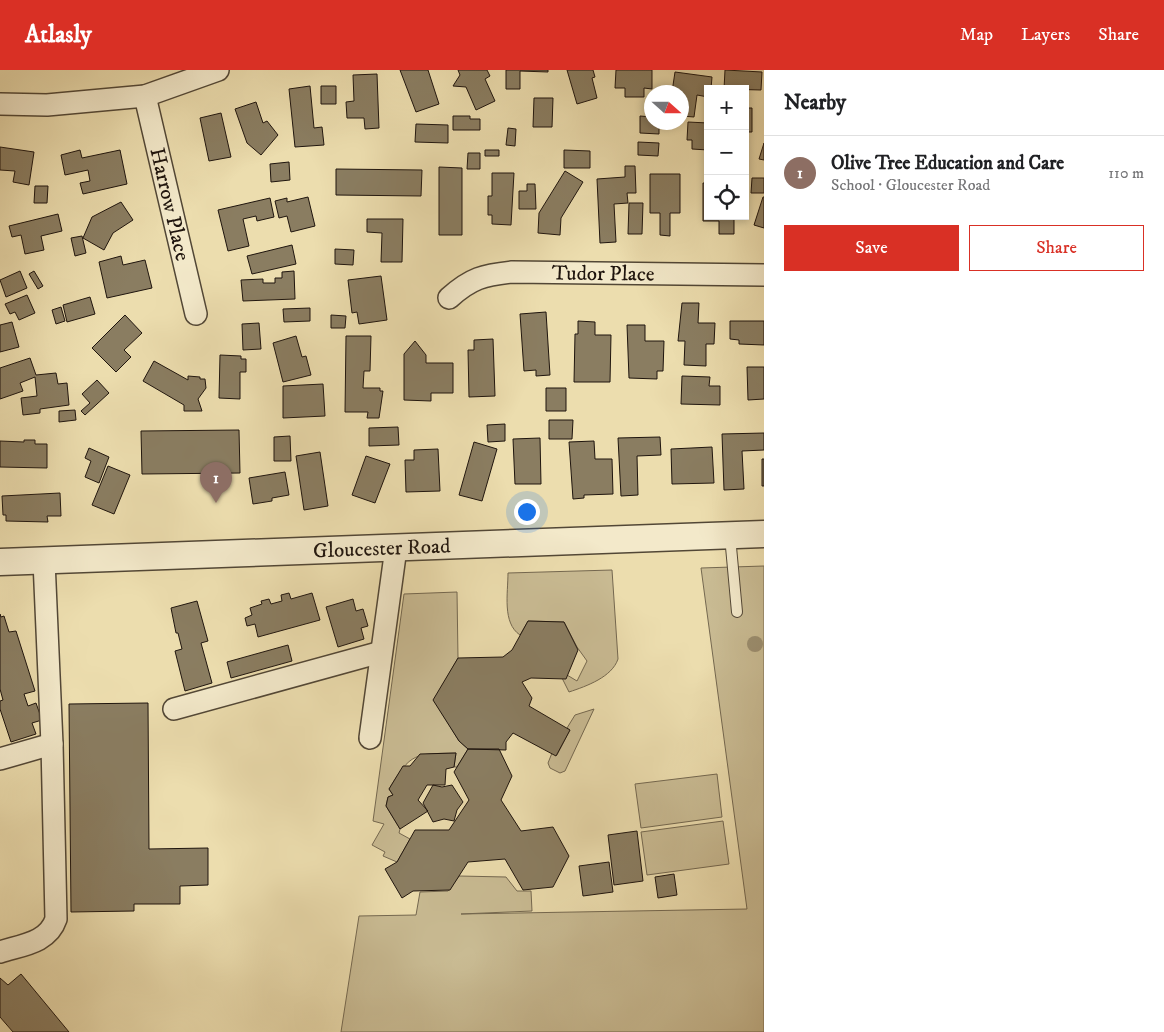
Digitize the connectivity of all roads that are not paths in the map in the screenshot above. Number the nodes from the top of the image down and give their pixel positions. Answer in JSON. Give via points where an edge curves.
{"nodes":[{"id":1,"x":218,"y":70,"type":"edge"},
{"id":2,"x":145,"y":96,"type":"junction"},
{"id":3,"x":0,"y":104,"type":"edge"},
{"id":4,"x":764,"y":274,"type":"edge"},
{"id":5,"x":449,"y":298,"type":"dead end"},
{"id":6,"x":196,"y":314,"type":"dead end"},
{"id":7,"x":764,"y":534,"type":"edge"},
{"id":8,"x":730,"y":535,"type":"junction"},
{"id":9,"x":396,"y":548,"type":"junction"},
{"id":10,"x":44,"y":561,"type":"junction"},
{"id":11,"x":0,"y":562,"type":"edge"},
{"id":12,"x":737,"y":612,"type":"dead end"},
{"id":13,"x":381,"y":652,"type":"junction"},
{"id":14,"x":174,"y":708,"type":"dead end"},
{"id":15,"x":370,"y":738,"type":"dead end"},
{"id":16,"x":52,"y":744,"type":"junction"},
{"id":17,"x":0,"y":759,"type":"edge"},
{"id":18,"x":0,"y":952,"type":"edge"}],
"edges":[{"from":1,"to":2,"type":"street"},
{"from":2,"to":3,"type":"street","via":[[47,105]]},
{"from":2,"to":6,"type":"street","name":"Harrow Place"},
{"from":4,"to":5,"type":"street","name":"Tudor Place","via":[[512,272],[484,275],[464,284]]},
{"from":7,"to":8,"type":"street","name":"Gloucester Road"},
{"from":8,"to":9,"type":"street","name":"Gloucester Road"},
{"from":8,"to":12,"type":"lane"},
{"from":9,"to":10,"type":"street","name":"Gloucester Road"},
{"from":9,"to":13,"type":"street"},
{"from":10,"to":11,"type":"street","name":"Gloucester Road"},
{"from":10,"to":16,"type":"street"},
{"from":13,"to":14,"type":"street"},
{"from":13,"to":15,"type":"street"},
{"from":16,"to":17,"type":"street"},
{"from":16,"to":18,"type":"street","via":[[56,919],[44,938]]}]}
